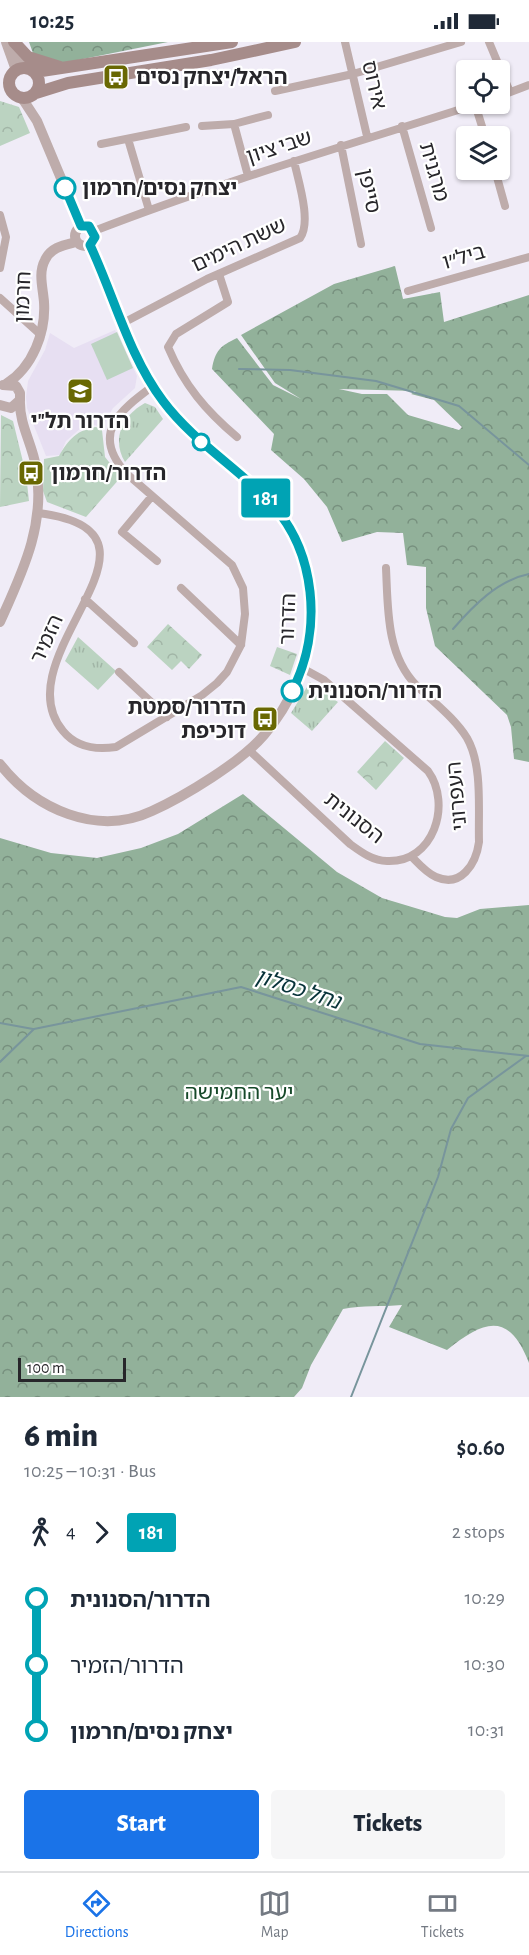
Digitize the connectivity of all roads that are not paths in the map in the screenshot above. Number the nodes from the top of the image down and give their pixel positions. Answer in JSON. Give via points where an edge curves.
{"nodes":[{"id":1,"x":6,"y":42,"type":"edge"},
{"id":2,"x":14,"y":42,"type":"edge"},
{"id":3,"x":232,"y":42,"type":"edge"},
{"id":4,"x":295,"y":42,"type":"edge"},
{"id":5,"x":345,"y":42,"type":"edge"},
{"id":6,"x":461,"y":42,"type":"edge"},
{"id":7,"x":489,"y":42,"type":"edge"},
{"id":8,"x":497,"y":60,"type":"edge"},
{"id":9,"x":70,"y":69,"type":"junction"},
{"id":10,"x":18,"y":72,"type":"edge"},
{"id":11,"x":353,"y":74,"type":"junction"},
{"id":12,"x":529,"y":85,"type":"edge"},
{"id":13,"x":0,"y":91,"type":"edge"},
{"id":14,"x":275,"y":91,"type":"dead end"},
{"id":15,"x":510,"y":92,"type":"edge"},
{"id":16,"x":27,"y":95,"type":"junction"},
{"id":17,"x":456,"y":110,"type":"edge"},
{"id":18,"x":268,"y":116,"type":"dead end"},
{"id":19,"x":234,"y":124,"type":"junction"},
{"id":20,"x":202,"y":126,"type":"dead end"},
{"id":21,"x":402,"y":126,"type":"junction"},
{"id":22,"x":186,"y":127,"type":"dead end"},
{"id":23,"x":367,"y":136,"type":"junction"},
{"id":24,"x":128,"y":139,"type":"junction"},
{"id":25,"x":101,"y":144,"type":"dead end"},
{"id":26,"x":341,"y":145,"type":"junction"},
{"id":27,"x":294,"y":161,"type":"junction"},
{"id":28,"x":248,"y":176,"type":"junction"},
{"id":29,"x":498,"y":180,"type":"edge"},
{"id":30,"x":505,"y":206,"type":"dead end"},
{"id":31,"x":149,"y":210,"type":"junction"},
{"id":32,"x":0,"y":215,"type":"edge"},
{"id":33,"x":81,"y":226,"type":"junction"},
{"id":34,"x":431,"y":228,"type":"dead end"},
{"id":35,"x":94,"y":231,"type":"junction"},
{"id":36,"x":76,"y":242,"type":"junction"},
{"id":37,"x":362,"y":244,"type":"dead end"},
{"id":38,"x":90,"y":245,"type":"junction"},
{"id":39,"x":529,"y":257,"type":"edge"},
{"id":40,"x":0,"y":268,"type":"edge"},
{"id":41,"x":219,"y":274,"type":"junction"},
{"id":42,"x":408,"y":291,"type":"dead end"},
{"id":43,"x":0,"y":298,"type":"edge"},
{"id":44,"x":123,"y":323,"type":"junction"},
{"id":45,"x":41,"y":335,"type":"junction"},
{"id":46,"x":22,"y":370,"type":"junction"},
{"id":47,"x":3,"y":385,"type":"edge"},
{"id":48,"x":153,"y":386,"type":"junction"},
{"id":49,"x":20,"y":396,"type":"junction"},
{"id":50,"x":4,"y":409,"type":"edge"},
{"id":51,"x":20,"y":418,"type":"junction"},
{"id":52,"x":237,"y":436,"type":"dead end"},
{"id":53,"x":153,"y":496,"type":"junction"},
{"id":54,"x":38,"y":513,"type":"junction"},
{"id":55,"x":157,"y":561,"type":"dead end"},
{"id":56,"x":386,"y":568,"type":"dead end"},
{"id":57,"x":181,"y":588,"type":"dead end"},
{"id":58,"x":85,"y":599,"type":"junction"},
{"id":59,"x":0,"y":622,"type":"edge"},
{"id":60,"x":134,"y":643,"type":"dead end"},
{"id":61,"x":241,"y":645,"type":"junction"},
{"id":62,"x":302,"y":668,"type":"junction"},
{"id":63,"x":119,"y":672,"type":"dead end"},
{"id":64,"x":167,"y":717,"type":"junction"},
{"id":65,"x":249,"y":750,"type":"junction"},
{"id":66,"x":0,"y":764,"type":"edge"},
{"id":67,"x":411,"y":856,"type":"junction"}],
"edges":[{"from":1,"to":10,"type":"street"},
{"from":2,"to":9,"type":"main road","via":[[28,57]]},
{"from":2,"to":10,"type":"street"},
{"from":3,"to":9,"type":"main road"},
{"from":4,"to":16,"type":"main road","via":[[68,83]]},
{"from":5,"to":11,"type":"street","name":"אירוס"},
{"from":6,"to":11,"type":"street"},
{"from":7,"to":8,"type":"street"},
{"from":9,"to":10,"type":"main road"},
{"from":10,"to":16,"type":"main road","via":[[10,89]]},
{"from":10,"to":16,"type":"main road","via":[[40,84]]},
{"from":11,"to":14,"type":"street"},
{"from":11,"to":23,"type":"street","name":"אירוס"},
{"from":12,"to":15,"type":"street"},
{"from":13,"to":16,"type":"main road"},
{"from":16,"to":33,"type":"street"},
{"from":17,"to":21,"type":"street","name":"שבי ציון"},
{"from":18,"to":19,"type":"street"},
{"from":19,"to":20,"type":"street"},
{"from":19,"to":28,"type":"street"},
{"from":21,"to":23,"type":"street","name":"שבי ציון"},
{"from":21,"to":34,"type":"street","name":"מרגנית"},
{"from":22,"to":24,"type":"street"},
{"from":23,"to":26,"type":"street","name":"שבי ציון"},
{"from":24,"to":25,"type":"street"},
{"from":24,"to":31,"type":"street"},
{"from":26,"to":27,"type":"street","name":"שבי ציון"},
{"from":26,"to":37,"type":"street","name":"סייפן"},
{"from":27,"to":28,"type":"street","name":"שבי ציון"},
{"from":27,"to":41,"type":"street","name":"ששת הימים","via":[[306,219],[304,233],[287,246]]},
{"from":28,"to":31,"type":"street","name":"שבי ציון"},
{"from":29,"to":30,"type":"street"},
{"from":31,"to":35,"type":"street","name":"שבי ציון"},
{"from":32,"to":40,"type":"street","via":[[6,237]]},
{"from":33,"to":35,"type":"street"},
{"from":33,"to":36,"type":"street","via":[[75,233]]},
{"from":35,"to":38,"type":"street"},
{"from":36,"to":38,"type":"street"},
{"from":36,"to":45,"type":"street","name":"חרמון","via":[[56,248],[45,260],[41,272]]},
{"from":38,"to":44,"type":"street","name":"הדרור"},
{"from":39,"to":42,"type":"street","name":"ביל״ו"},
{"from":41,"to":44,"type":"street","name":"ששת הימים"},
{"from":41,"to":52,"type":"street","via":[[228,302],[176,334],[168,347],[194,396]]},
{"from":43,"to":45,"type":"street"},
{"from":44,"to":48,"type":"street","name":"הדרור"},
{"from":45,"to":46,"type":"street","name":"חרמון"},
{"from":46,"to":47,"type":"street","name":"חרמון"},
{"from":46,"to":49,"type":"street","name":"חרמון"},
{"from":47,"to":49,"type":"street","via":[[16,386]]},
{"from":48,"to":53,"type":"street","name":"הזמיר","via":[[116,417],[110,437],[113,458]]},
{"from":48,"to":62,"type":"street","name":"הדרור","via":[[187,429],[270,501],[292,533],[305,567],[311,603],[310,642]]},
{"from":49,"to":50,"type":"street","via":[[15,406]]},
{"from":49,"to":51,"type":"street"},
{"from":50,"to":51,"type":"street"},
{"from":51,"to":54,"type":"street","via":[[36,465]]},
{"from":53,"to":55,"type":"street","via":[[122,532]]},
{"from":53,"to":61,"type":"street","name":"הזמיר","via":[[232,565],[245,600]]},
{"from":54,"to":58,"type":"street","name":"הזמיר","via":[[70,518],[95,537],[101,557]]},
{"from":54,"to":59,"type":"street","via":[[23,572]]},
{"from":56,"to":67,"type":"street","name":"העפרוני","via":[[392,638],[400,664],[468,739],[476,765],[479,842],[472,866],[463,875],[444,880]]},
{"from":57,"to":61,"type":"street"},
{"from":58,"to":60,"type":"street"},
{"from":58,"to":64,"type":"street","name":"הזמיר","via":[[50,676],[48,700],[58,726],[77,743],[105,749],[125,743]]},
{"from":61,"to":64,"type":"street","name":"הזמיר","via":[[218,683]]},
{"from":62,"to":65,"type":"street","name":"הדרור","via":[[275,722]]},
{"from":62,"to":67,"type":"street","via":[[324,680],[434,779],[440,801],[436,824],[427,842]]},
{"from":63,"to":64,"type":"street"},
{"from":65,"to":66,"type":"street","name":"הדרור","via":[[172,801],[150,812],[115,821],[76,818],[58,810],[25,790]]},
{"from":65,"to":67,"type":"street","name":"הסנונית","via":[[365,855],[388,861]]}]}
